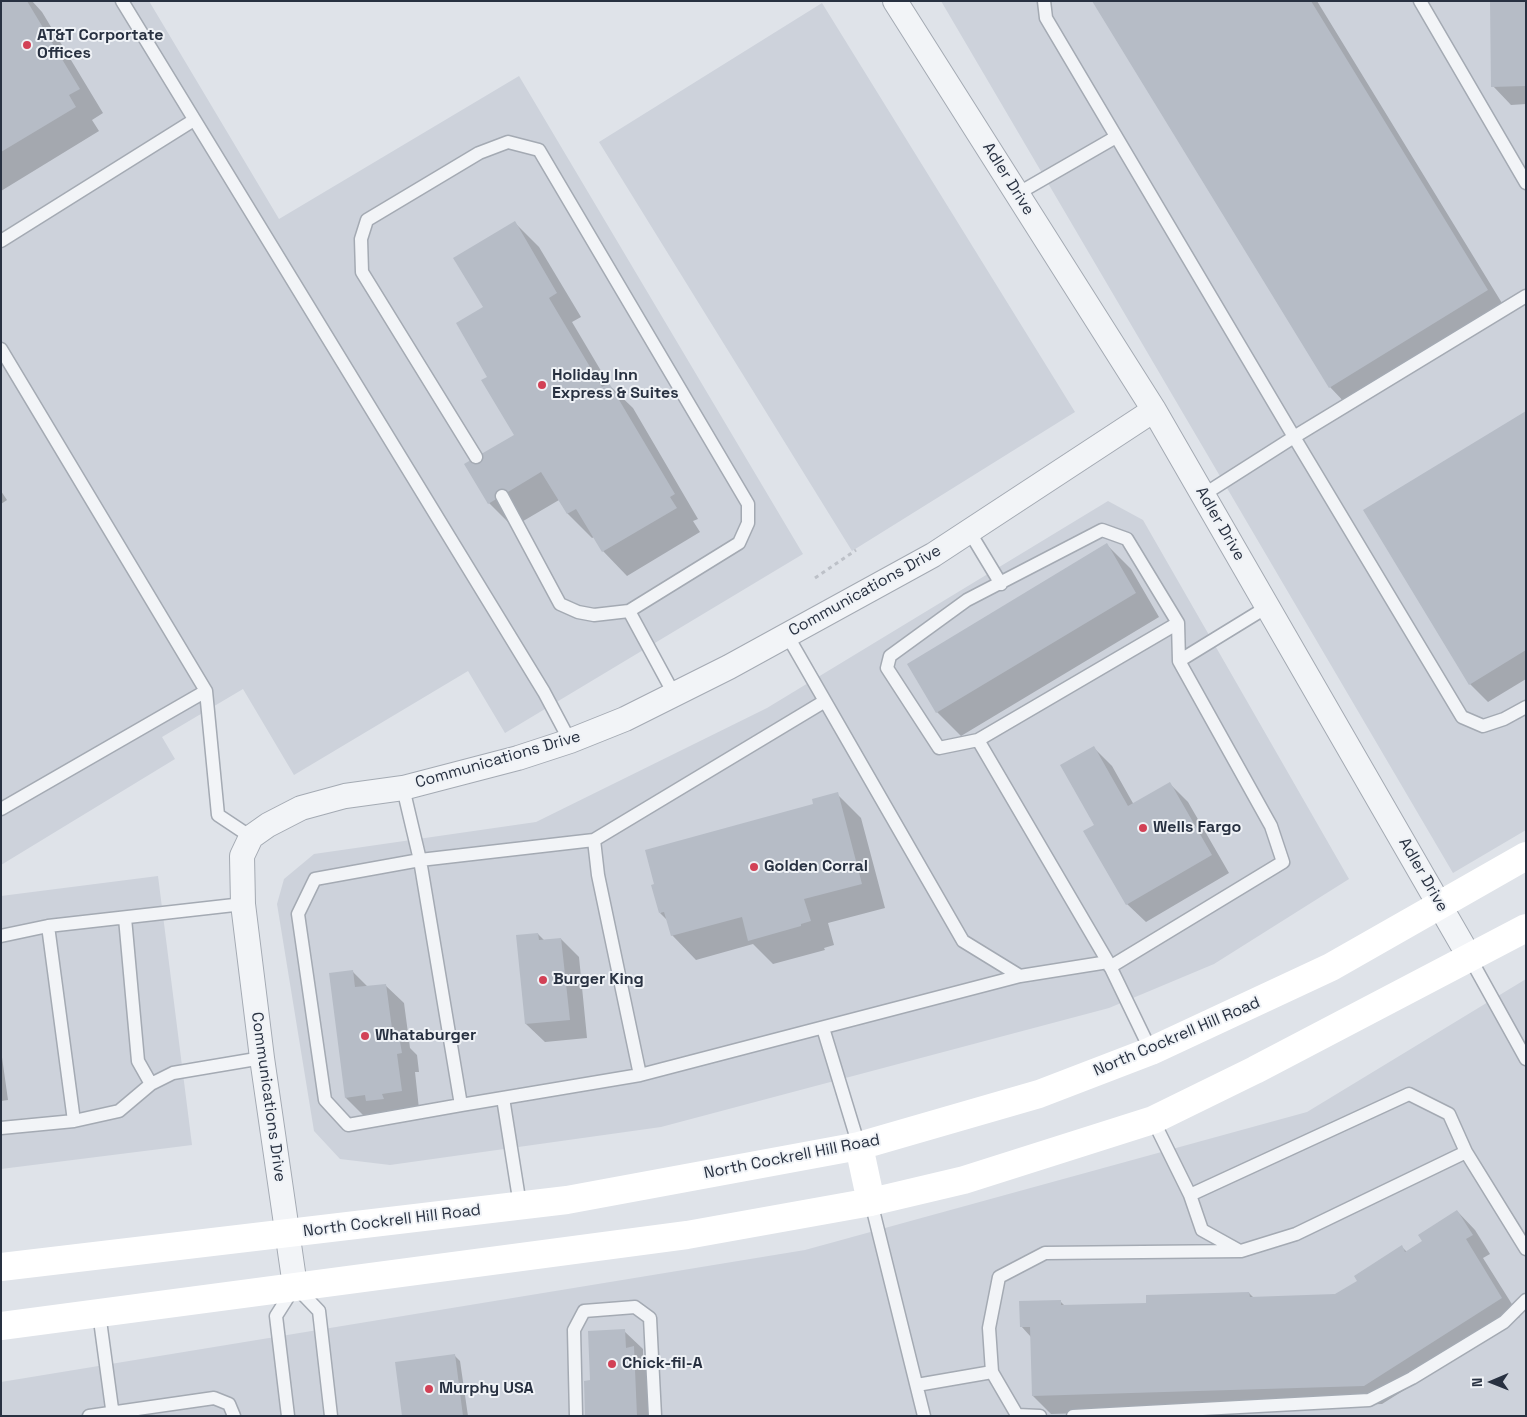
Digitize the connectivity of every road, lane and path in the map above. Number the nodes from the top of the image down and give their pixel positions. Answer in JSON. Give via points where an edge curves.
{"nodes":[{"id":1,"x":122,"y":1,"type":"edge"},
{"id":2,"x":895,"y":1,"type":"edge"},
{"id":3,"x":1044,"y":1,"type":"edge"},
{"id":4,"x":1420,"y":1,"type":"edge"},
{"id":5,"x":194,"y":120,"type":"junction"},
{"id":6,"x":1116,"y":137,"type":"junction"},
{"id":7,"x":1526,"y":183,"type":"edge"},
{"id":8,"x":1017,"y":194,"type":"junction"},
{"id":9,"x":1,"y":241,"type":"edge"},
{"id":10,"x":1526,"y":296,"type":"edge"},
{"id":11,"x":1,"y":348,"type":"edge"},
{"id":12,"x":1154,"y":410,"type":"junction"},
{"id":13,"x":1294,"y":437,"type":"junction"},
{"id":14,"x":476,"y":457,"type":"dead end"},
{"id":15,"x":1203,"y":495,"type":"junction"},
{"id":16,"x":502,"y":496,"type":"dead end"},
{"id":17,"x":970,"y":531,"type":"junction"},
{"id":18,"x":856,"y":550,"type":"dead end"},
{"id":19,"x":815,"y":578,"type":"dead end"},
{"id":20,"x":1001,"y":584,"type":"junction"},
{"id":21,"x":1267,"y":607,"type":"junction"},
{"id":22,"x":629,"y":611,"type":"junction"},
{"id":23,"x":1178,"y":623,"type":"junction"},
{"id":24,"x":787,"y":635,"type":"junction"},
{"id":25,"x":1179,"y":661,"type":"junction"},
{"id":26,"x":206,"y":691,"type":"junction"},
{"id":27,"x":674,"y":694,"type":"junction"},
{"id":28,"x":825,"y":701,"type":"junction"},
{"id":29,"x":1526,"y":706,"type":"edge"},
{"id":30,"x":978,"y":740,"type":"junction"},
{"id":31,"x":570,"y":741,"type":"junction"},
{"id":32,"x":403,"y":788,"type":"junction"},
{"id":33,"x":1,"y":809,"type":"edge"},
{"id":34,"x":251,"y":837,"type":"junction"},
{"id":35,"x":594,"y":840,"type":"junction"},
{"id":36,"x":1526,"y":856,"type":"edge"},
{"id":37,"x":420,"y":860,"type":"junction"},
{"id":38,"x":243,"y":904,"type":"junction"},
{"id":39,"x":1440,"y":905,"type":"junction"},
{"id":40,"x":125,"y":918,"type":"junction"},
{"id":41,"x":48,"y":926,"type":"junction"},
{"id":42,"x":1526,"y":928,"type":"edge"},
{"id":43,"x":1,"y":936,"type":"edge"},
{"id":44,"x":1470,"y":958,"type":"junction"},
{"id":45,"x":1109,"y":964,"type":"junction"},
{"id":46,"x":1020,"y":976,"type":"junction"},
{"id":47,"x":822,"y":1028,"type":"junction"},
{"id":48,"x":1151,"y":1051,"type":"junction"},
{"id":49,"x":262,"y":1058,"type":"junction"},
{"id":50,"x":1526,"y":1059,"type":"edge"},
{"id":51,"x":640,"y":1076,"type":"junction"},
{"id":52,"x":151,"y":1084,"type":"junction"},
{"id":53,"x":503,"y":1098,"type":"junction"},
{"id":54,"x":461,"y":1105,"type":"junction"},
{"id":55,"x":1153,"y":1120,"type":"junction"},
{"id":56,"x":74,"y":1121,"type":"junction"},
{"id":57,"x":1,"y":1128,"type":"edge"},
{"id":58,"x":859,"y":1146,"type":"junction"},
{"id":59,"x":1466,"y":1152,"type":"junction"},
{"id":60,"x":1190,"y":1195,"type":"junction"},
{"id":61,"x":872,"y":1202,"type":"junction"},
{"id":62,"x":520,"y":1205,"type":"junction"},
{"id":63,"x":287,"y":1233,"type":"junction"},
{"id":64,"x":1526,"y":1249,"type":"edge"},
{"id":65,"x":1241,"y":1251,"type":"junction"},
{"id":66,"x":1,"y":1267,"type":"edge"},
{"id":67,"x":294,"y":1286,"type":"junction"},
{"id":68,"x":1526,"y":1300,"type":"edge"},
{"id":69,"x":99,"y":1313,"type":"junction"},
{"id":70,"x":1,"y":1326,"type":"edge"},
{"id":71,"x":992,"y":1372,"type":"junction"},
{"id":72,"x":917,"y":1385,"type":"junction"},
{"id":73,"x":113,"y":1414,"type":"edge"},
{"id":74,"x":89,"y":1416,"type":"edge"},
{"id":75,"x":234,"y":1416,"type":"edge"},
{"id":76,"x":288,"y":1416,"type":"edge"},
{"id":77,"x":331,"y":1416,"type":"edge"},
{"id":78,"x":576,"y":1416,"type":"edge"},
{"id":79,"x":655,"y":1416,"type":"edge"},
{"id":80,"x":924,"y":1416,"type":"edge"},
{"id":81,"x":1040,"y":1416,"type":"edge"},
{"id":82,"x":1073,"y":1416,"type":"edge"}],
"edges":[{"from":1,"to":5,"type":"lane"},
{"from":2,"to":8,"type":"street","name":"Adler Drive"},
{"from":3,"to":6,"type":"lane","via":[[1046,18]]},
{"from":4,"to":7,"type":"lane"},
{"from":5,"to":9,"type":"lane"},
{"from":5,"to":31,"type":"lane","via":[[544,692]]},
{"from":6,"to":8,"type":"lane"},
{"from":6,"to":13,"type":"lane"},
{"from":8,"to":12,"type":"street","name":"Adler Drive"},
{"from":10,"to":13,"type":"lane"},
{"from":11,"to":26,"type":"lane"},
{"from":12,"to":15,"type":"street","name":"Adler Drive"},
{"from":12,"to":17,"type":"street","name":"Communications Drive"},
{"from":13,"to":15,"type":"lane"},
{"from":13,"to":29,"type":"lane","via":[[1462,717],[1483,726],[1504,719]]},
{"from":14,"to":22,"type":"lane","via":[[362,272],[361,239],[367,220],[479,153],[508,142],[538,150],[748,504],[748,523],[739,542]]},
{"from":15,"to":21,"type":"street","name":"Adler Drive"},
{"from":16,"to":22,"type":"lane","via":[[560,604],[594,615]]},
{"from":17,"to":20,"type":"lane"},
{"from":17,"to":24,"type":"street","name":"Communications Drive","via":[[933,555]]},
{"from":18,"to":19,"type":"path"},
{"from":20,"to":23,"type":"lane","via":[[1102,530],[1127,539]]},
{"from":20,"to":30,"type":"lane","via":[[967,600],[890,656],[887,668],[939,748]]},
{"from":21,"to":25,"type":"lane"},
{"from":21,"to":39,"type":"street","name":"Adler Drive"},
{"from":22,"to":27,"type":"lane"},
{"from":23,"to":25,"type":"lane"},
{"from":23,"to":30,"type":"lane"},
{"from":24,"to":27,"type":"street","name":"Communications Drive"},
{"from":24,"to":28,"type":"lane"},
{"from":25,"to":45,"type":"lane","via":[[1271,826],[1283,862]]},
{"from":26,"to":33,"type":"lane"},
{"from":26,"to":34,"type":"lane","via":[[218,814]]},
{"from":27,"to":31,"type":"street","name":"Communications Drive","via":[[625,719]]},
{"from":28,"to":35,"type":"lane"},
{"from":28,"to":46,"type":"lane","via":[[963,941]]},
{"from":30,"to":45,"type":"lane"},
{"from":31,"to":32,"type":"street","name":"Communications Drive"},
{"from":32,"to":34,"type":"street","name":"Communications Drive","via":[[345,796],[301,808]]},
{"from":32,"to":37,"type":"lane"},
{"from":34,"to":38,"type":"street","name":"Communications Drive","via":[[242,856]]},
{"from":35,"to":37,"type":"lane"},
{"from":35,"to":51,"type":"lane","via":[[599,884]]},
{"from":36,"to":39,"type":"main road","name":"North Cockrell Hill Road"},
{"from":37,"to":54,"type":"lane"},
{"from":37,"to":54,"type":"lane","via":[[315,879],[298,914],[325,1100],[348,1125]]},
{"from":38,"to":40,"type":"lane"},
{"from":38,"to":49,"type":"street","name":"Communications Drive"},
{"from":39,"to":44,"type":"street","name":"Adler Drive"},
{"from":39,"to":48,"type":"main road","name":"North Cockrell Hill Road","via":[[1331,967]]},
{"from":40,"to":41,"type":"lane"},
{"from":40,"to":52,"type":"lane","via":[[138,1060]]},
{"from":41,"to":43,"type":"lane"},
{"from":41,"to":56,"type":"lane"},
{"from":42,"to":44,"type":"main road"},
{"from":44,"to":50,"type":"lane","name":"Adler Drive"},
{"from":44,"to":55,"type":"main road"},
{"from":45,"to":46,"type":"lane"},
{"from":45,"to":48,"type":"lane"},
{"from":46,"to":47,"type":"lane"},
{"from":47,"to":51,"type":"lane"},
{"from":47,"to":58,"type":"lane"},
{"from":48,"to":58,"type":"main road","name":"North Cockrell Hill Road","via":[[1023,1099]]},
{"from":49,"to":52,"type":"lane","via":[[173,1073]]},
{"from":49,"to":63,"type":"street","name":"Communications Drive"},
{"from":51,"to":53,"type":"lane"},
{"from":52,"to":56,"type":"lane","via":[[119,1111]]},
{"from":53,"to":54,"type":"lane"},
{"from":53,"to":62,"type":"lane"},
{"from":55,"to":60,"type":"lane"},
{"from":55,"to":61,"type":"main road","via":[[964,1180]]},
{"from":56,"to":57,"type":"lane"},
{"from":58,"to":61,"type":"main road"},
{"from":58,"to":62,"type":"main road","name":"North Cockrell Hill Road","via":[[566,1200]]},
{"from":59,"to":60,"type":"lane","via":[[1449,1114],[1409,1094]]},
{"from":59,"to":64,"type":"lane"},
{"from":59,"to":65,"type":"lane","via":[[1296,1234]]},
{"from":60,"to":65,"type":"lane","via":[[1202,1230]]},
{"from":61,"to":67,"type":"main road","via":[[688,1236]]},
{"from":61,"to":72,"type":"lane"},
{"from":62,"to":63,"type":"main road","name":"North Cockrell Hill Road"},
{"from":63,"to":66,"type":"main road","name":"North Cockrell Hill Road"},
{"from":63,"to":67,"type":"street","name":"Communications Drive"},
{"from":65,"to":71,"type":"lane","via":[[1045,1253],[999,1277],[989,1328]]},
{"from":67,"to":69,"type":"main road"},
{"from":67,"to":76,"type":"lane","via":[[276,1316]]},
{"from":67,"to":77,"type":"lane","via":[[319,1310]]},
{"from":68,"to":82,"type":"lane","via":[[1504,1322],[1369,1400]]},
{"from":69,"to":70,"type":"main road"},
{"from":69,"to":73,"type":"lane"},
{"from":71,"to":72,"type":"lane"},
{"from":71,"to":81,"type":"lane","via":[[1017,1415]]},
{"from":72,"to":80,"type":"lane"},
{"from":73,"to":74,"type":"lane"},
{"from":73,"to":75,"type":"lane","via":[[214,1398],[229,1404]]},
{"from":78,"to":79,"type":"lane","via":[[574,1330],[584,1311],[635,1307],[650,1318]]}]}
